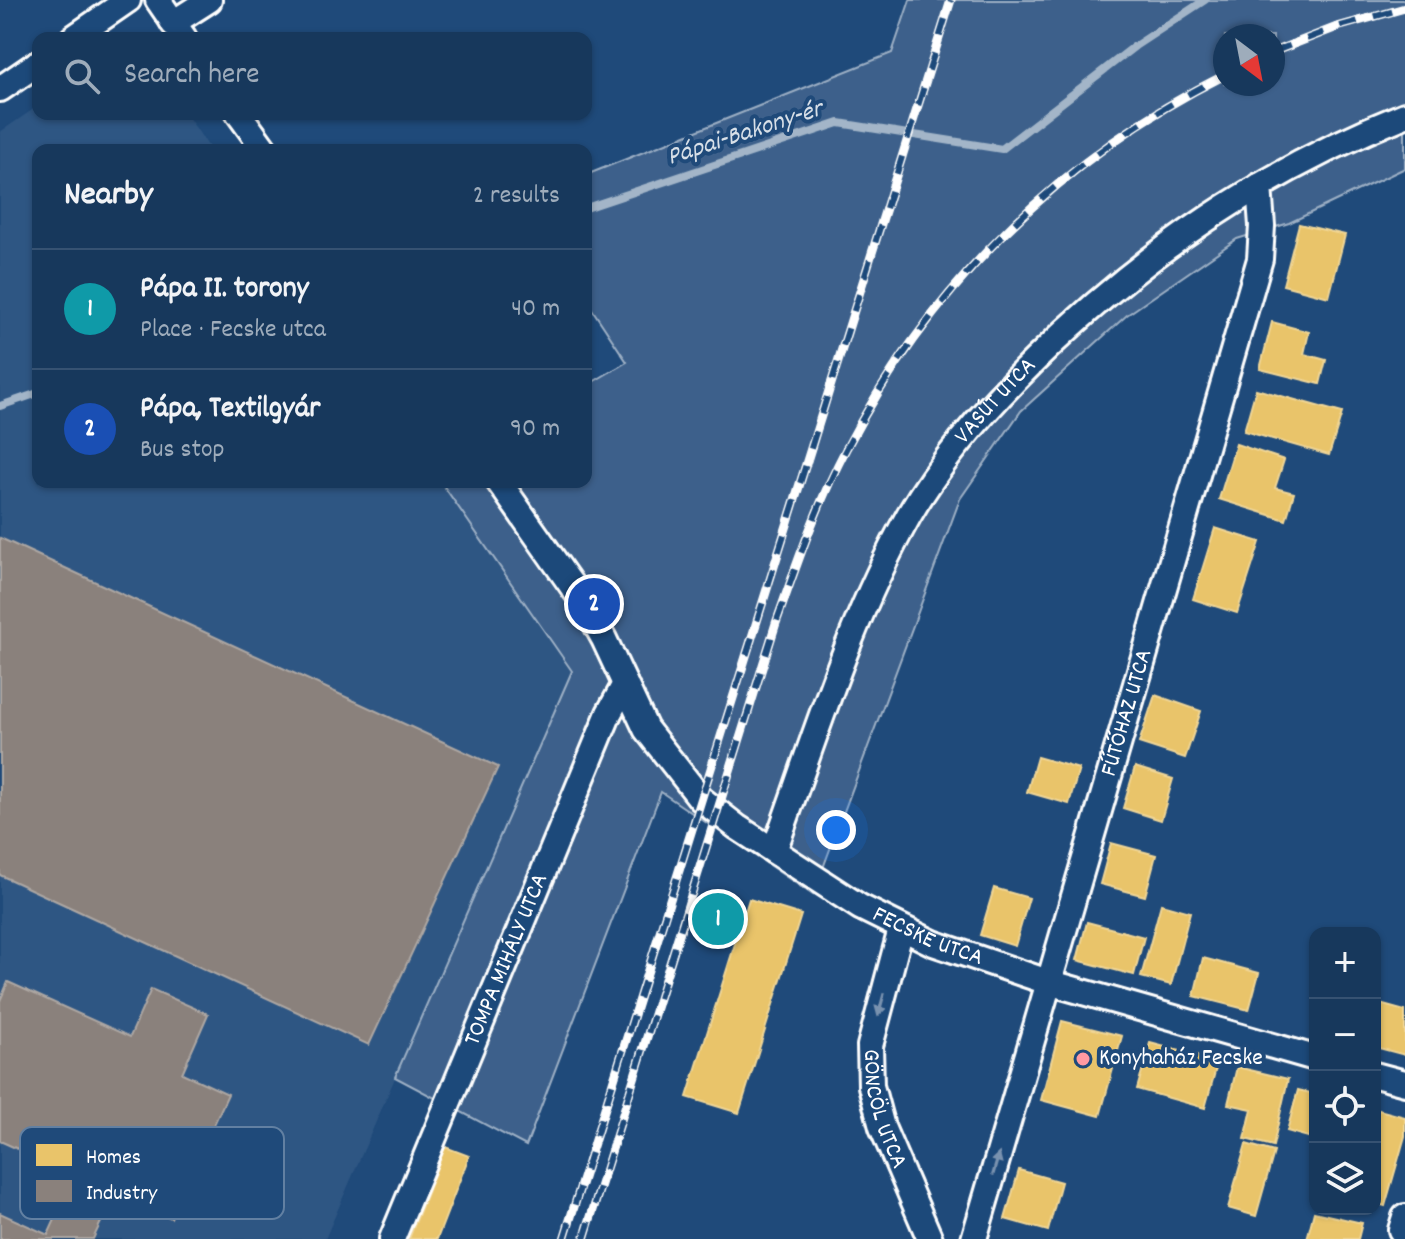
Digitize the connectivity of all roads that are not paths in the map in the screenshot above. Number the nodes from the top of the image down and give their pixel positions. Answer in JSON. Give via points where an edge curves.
{"nodes":[{"id":1,"x":128,"y":0,"type":"edge"},
{"id":2,"x":158,"y":0,"type":"edge"},
{"id":3,"x":209,"y":0,"type":"edge"},
{"id":4,"x":179,"y":30,"type":"edge"},
{"id":5,"x":82,"y":32,"type":"edge"},
{"id":6,"x":32,"y":67,"type":"edge"},
{"id":7,"x":0,"y":89,"type":"edge"},
{"id":8,"x":1405,"y":115,"type":"edge"},
{"id":9,"x":243,"y":120,"type":"edge"},
{"id":10,"x":261,"y":144,"type":"edge"},
{"id":11,"x":1259,"y":186,"type":"junction"},
{"id":12,"x":503,"y":488,"type":"edge"},
{"id":13,"x":625,"y":684,"type":"junction"},
{"id":14,"x":774,"y":851,"type":"junction"},
{"id":15,"x":901,"y":929,"type":"junction"},
{"id":16,"x":1048,"y":982,"type":"junction"},
{"id":17,"x":1309,"y":1056,"type":"edge"},
{"id":18,"x":1381,"y":1077,"type":"edge"},
{"id":19,"x":1405,"y":1083,"type":"edge"},
{"id":20,"x":392,"y":1239,"type":"edge"},
{"id":21,"x":930,"y":1239,"type":"edge"},
{"id":22,"x":974,"y":1239,"type":"edge"}],
"edges":[{"from":1,"to":5,"type":"street"},
{"from":2,"to":4,"type":"street"},
{"from":3,"to":4,"type":"street"},
{"from":6,"to":7,"type":"street"},
{"from":8,"to":11,"type":"street","name":"VASÚT UTCA"},
{"from":9,"to":10,"type":"street"},
{"from":11,"to":14,"type":"street","name":"VASÚT UTCA","via":[[1106,292],[1002,392],[939,471],[911,512],[865,601]]},
{"from":11,"to":16,"type":"street","name":"FŰTŐHÁZ UTCA","via":[[1260,259]]},
{"from":12,"to":13,"type":"street","name":"FECSKE UTCA","via":[[584,603]]},
{"from":13,"to":14,"type":"street","name":"FECSKE UTCA","via":[[646,729],[701,799]]},
{"from":13,"to":20,"type":"street","name":"TOMPA MIHÁLY UTCA"},
{"from":14,"to":15,"type":"street","name":"FECSKE UTCA"},
{"from":15,"to":16,"type":"street","name":"FECSKE UTCA"},
{"from":15,"to":21,"type":"street","name":"GÖNCÖL UTCA","one_way":true,"via":[[870,1046],[871,1086],[882,1127]]},
{"from":16,"to":17,"type":"street","name":"FECSKE UTCA"},
{"from":22,"to":16,"type":"street","name":"FŰTŐHÁZ UTCA","one_way":true},
{"from":18,"to":19,"type":"street"}]}
